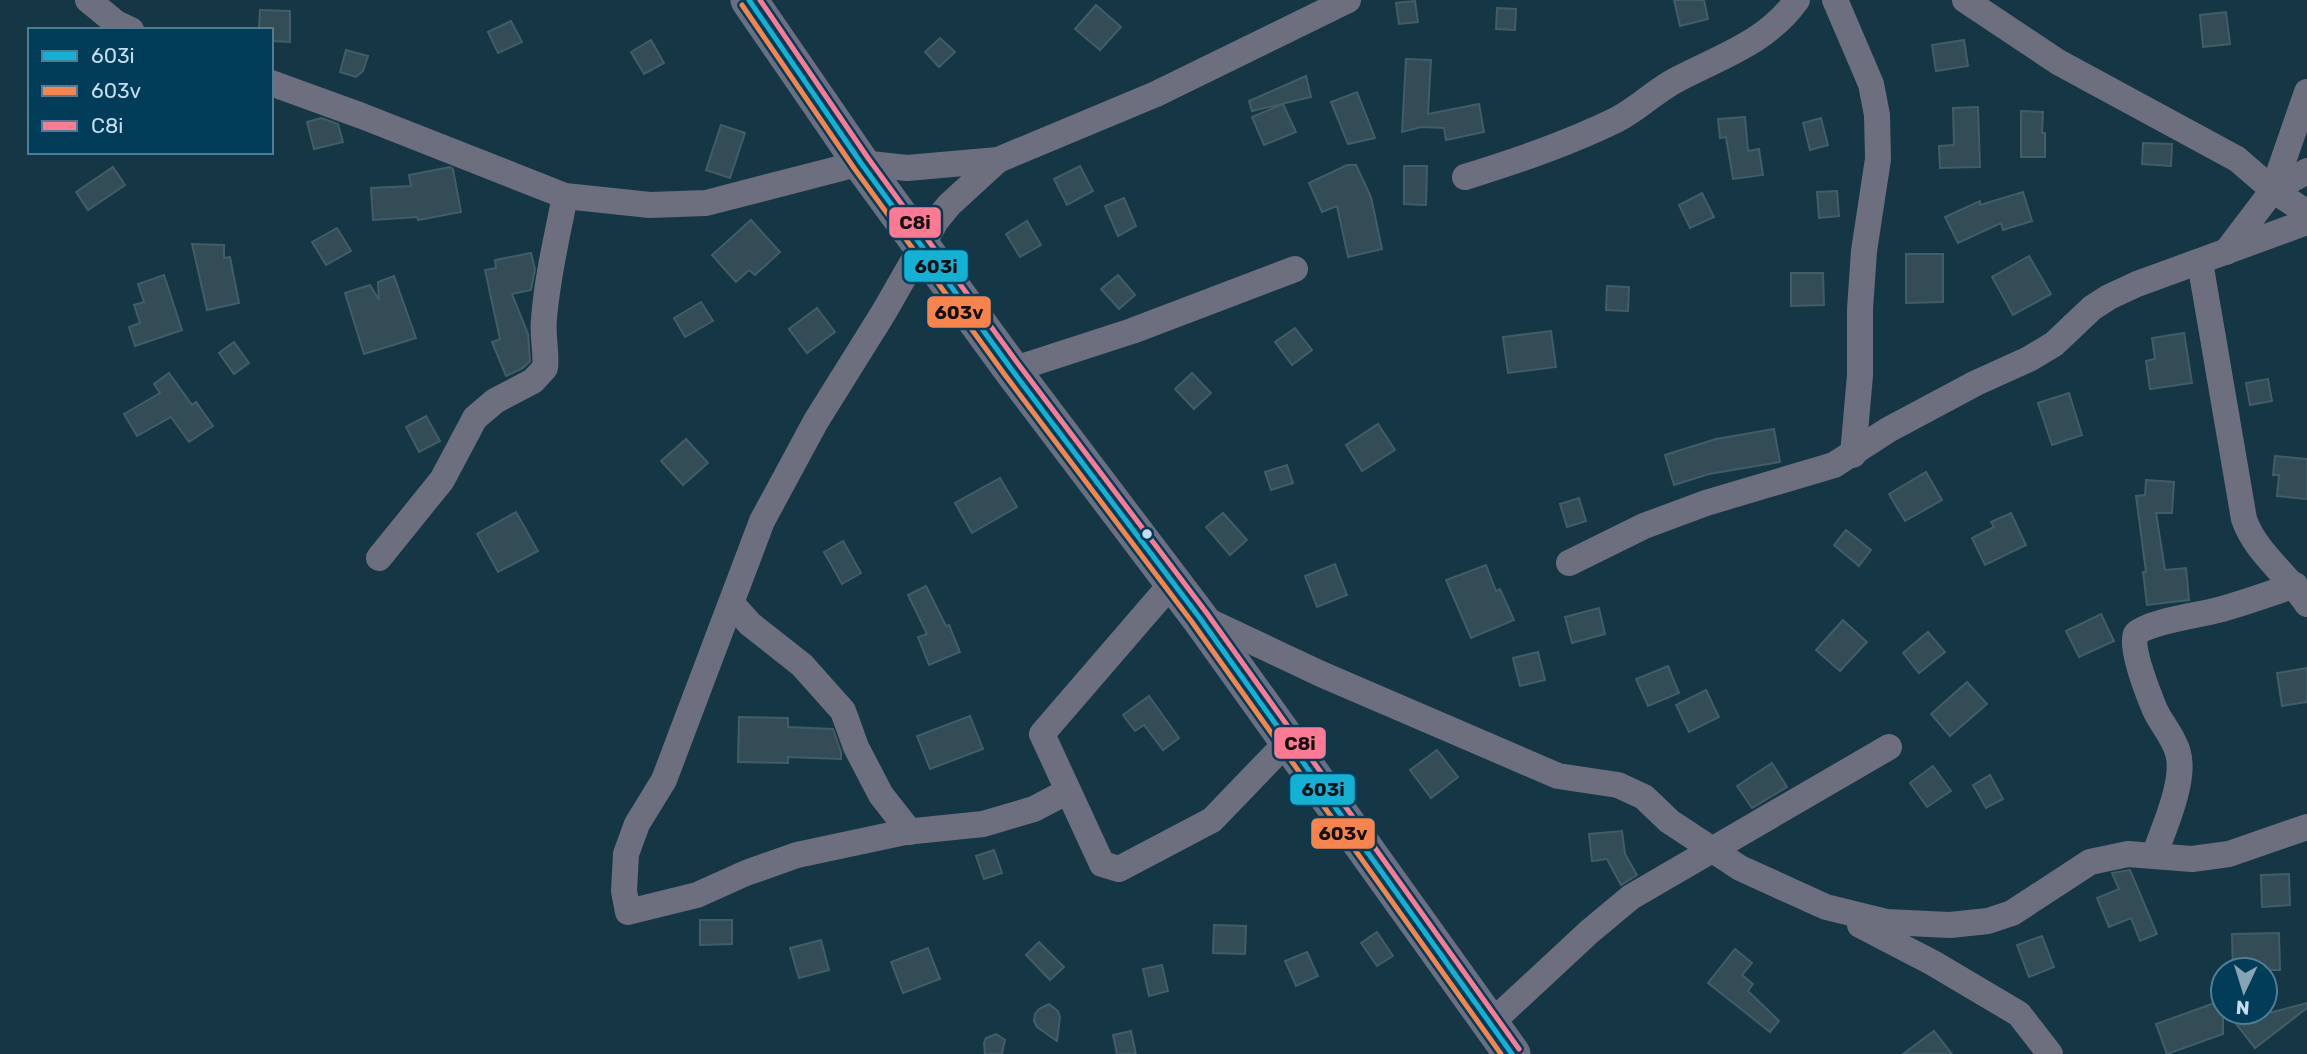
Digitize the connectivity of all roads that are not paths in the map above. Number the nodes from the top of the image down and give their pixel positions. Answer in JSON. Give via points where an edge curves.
{"nodes":[{"id":1,"x":88,"y":0,"type":"edge"},
{"id":2,"x":749,"y":0,"type":"edge"},
{"id":3,"x":1348,"y":0,"type":"edge"},
{"id":4,"x":1797,"y":0,"type":"edge"},
{"id":5,"x":1835,"y":0,"type":"edge"},
{"id":6,"x":1965,"y":0,"type":"edge"},
{"id":7,"x":127,"y":28,"type":"edge"},
{"id":8,"x":273,"y":84,"type":"edge"},
{"id":9,"x":2307,"y":92,"type":"edge"},
{"id":10,"x":998,"y":160,"type":"junction"},
{"id":11,"x":861,"y":163,"type":"junction"},
{"id":12,"x":2307,"y":171,"type":"edge"},
{"id":13,"x":1465,"y":177,"type":"dead end"},
{"id":14,"x":2273,"y":190,"type":"junction"},
{"id":15,"x":565,"y":196,"type":"junction"},
{"id":16,"x":2307,"y":213,"type":"edge"},
{"id":17,"x":2307,"y":222,"type":"edge"},
{"id":18,"x":920,"y":246,"type":"junction"},
{"id":19,"x":2226,"y":252,"type":"junction"},
{"id":20,"x":2200,"y":262,"type":"junction"},
{"id":21,"x":1295,"y":269,"type":"dead end"},
{"id":22,"x":1012,"y":370,"type":"junction"},
{"id":23,"x":1853,"y":455,"type":"junction"},
{"id":24,"x":379,"y":558,"type":"dead end"},
{"id":25,"x":1569,"y":562,"type":"dead end"},
{"id":26,"x":1172,"y":582,"type":"junction"},
{"id":27,"x":2301,"y":595,"type":"edge"},
{"id":28,"x":732,"y":604,"type":"junction"},
{"id":29,"x":1199,"y":617,"type":"junction"},
{"id":30,"x":1288,"y":741,"type":"junction"},
{"id":31,"x":1889,"y":747,"type":"dead end"},
{"id":32,"x":1068,"y":792,"type":"junction"},
{"id":33,"x":2307,"y":827,"type":"edge"},
{"id":34,"x":910,"y":832,"type":"junction"},
{"id":35,"x":1713,"y":850,"type":"junction"},
{"id":36,"x":2154,"y":856,"type":"junction"},
{"id":37,"x":1826,"y":907,"type":"junction"},
{"id":38,"x":1490,"y":1024,"type":"junction"},
{"id":39,"x":1512,"y":1054,"type":"edge"},
{"id":40,"x":2050,"y":1054,"type":"edge"}],
"edges":[{"from":1,"to":7,"type":"street"},
{"from":2,"to":11,"type":"street"},
{"from":3,"to":10,"type":"street","via":[[1156,94]]},
{"from":4,"to":13,"type":"street","via":[[1763,36],[1675,80],[1618,119],[1518,161]]},
{"from":5,"to":23,"type":"street","via":[[1871,84],[1877,115],[1878,159],[1864,251]]},
{"from":6,"to":14,"type":"street","via":[[2058,62],[2237,159]]},
{"from":8,"to":15,"type":"street"},
{"from":9,"to":14,"type":"street"},
{"from":10,"to":11,"type":"street","via":[[907,168]]},
{"from":10,"to":18,"type":"street","via":[[948,205]]},
{"from":11,"to":15,"type":"street","via":[[706,203],[650,205]]},
{"from":11,"to":18,"type":"street"},
{"from":12,"to":14,"type":"street"},
{"from":14,"to":16,"type":"street"},
{"from":14,"to":19,"type":"street"},
{"from":15,"to":24,"type":"street","via":[[544,311],[545,368],[533,381],[495,401],[475,418],[442,480]]},
{"from":17,"to":19,"type":"street"},
{"from":18,"to":22,"type":"street"},
{"from":18,"to":28,"type":"street","via":[[784,478],[762,521]]},
{"from":19,"to":20,"type":"street"},
{"from":20,"to":23,"type":"street","via":[[2109,297],[2054,344],[1899,424]]},
{"from":20,"to":27,"type":"street","via":[[2244,519],[2249,535]]},
{"from":21,"to":22,"type":"street","via":[[1132,331]]},
{"from":22,"to":26,"type":"street"},
{"from":23,"to":25,"type":"street","via":[[1644,526]]},
{"from":26,"to":29,"type":"street"},
{"from":26,"to":32,"type":"street","via":[[1042,734]]},
{"from":27,"to":36,"type":"street","via":[[2218,610],[2148,627],[2136,635],[2133,642],[2143,678],[2179,754],[2172,805]]},
{"from":28,"to":34,"type":"street","via":[[750,625],[803,665],[842,711],[881,795]]},
{"from":28,"to":34,"type":"street","via":[[664,780],[637,824],[626,854],[628,912],[697,895],[797,855]]},
{"from":29,"to":30,"type":"street"},
{"from":29,"to":35,"type":"street","via":[[1558,776],[1618,785],[1644,797],[1669,821]]},
{"from":30,"to":32,"type":"street","via":[[1212,820],[1119,869],[1101,864]]},
{"from":30,"to":38,"type":"street"},
{"from":31,"to":35,"type":"street"},
{"from":32,"to":34,"type":"street","via":[[1034,809],[983,824]]},
{"from":33,"to":36,"type":"street","via":[[2229,854],[2192,859]]},
{"from":35,"to":37,"type":"street","via":[[1740,869]]},
{"from":35,"to":38,"type":"street","via":[[1630,897]]},
{"from":36,"to":37,"type":"street","via":[[2128,854],[2090,862],[2012,913],[1988,921],[1950,925],[1887,922]]},
{"from":37,"to":40,"type":"street","via":[[2019,1014]]},
{"from":38,"to":39,"type":"street"}]}
